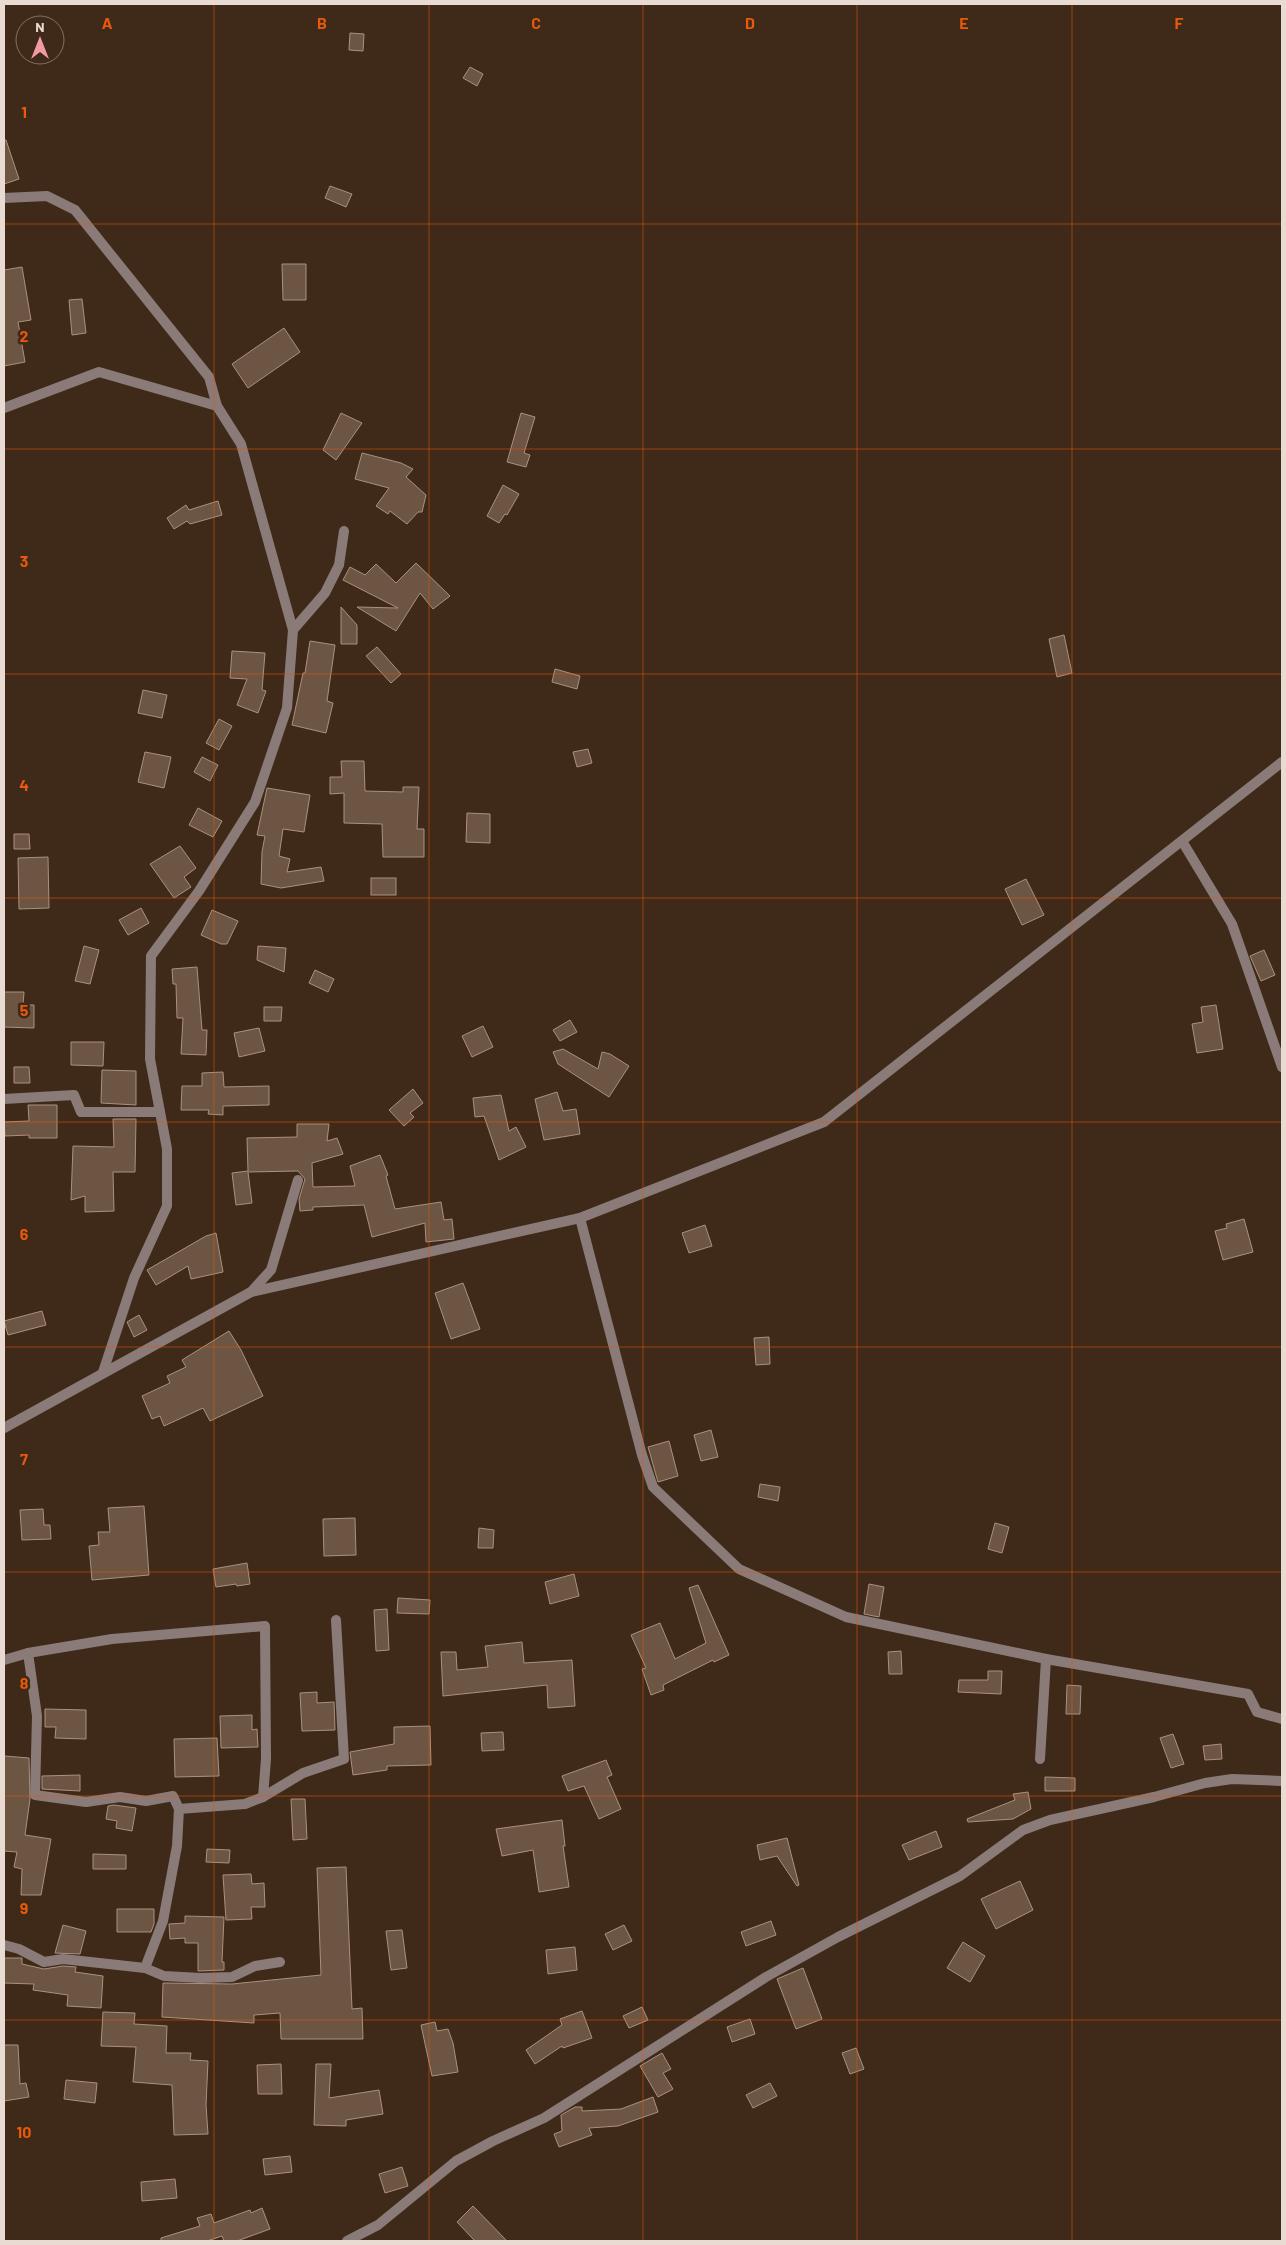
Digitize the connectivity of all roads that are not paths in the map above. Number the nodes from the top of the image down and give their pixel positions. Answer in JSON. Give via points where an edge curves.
{"nodes":[{"id":1,"x":4,"y":198,"type":"edge"},
{"id":2,"x":216,"y":406,"type":"junction"},
{"id":3,"x":4,"y":408,"type":"edge"},
{"id":4,"x":344,"y":530,"type":"dead end"},
{"id":5,"x":293,"y":630,"type":"junction"},
{"id":6,"x":1282,"y":762,"type":"edge"},
{"id":7,"x":1182,"y":841,"type":"junction"},
{"id":8,"x":1282,"y":1067,"type":"edge"},
{"id":9,"x":4,"y":1099,"type":"edge"},
{"id":10,"x":160,"y":1112,"type":"junction"},
{"id":11,"x":298,"y":1180,"type":"dead end"},
{"id":12,"x":580,"y":1218,"type":"junction"},
{"id":13,"x":251,"y":1292,"type":"junction"},
{"id":14,"x":103,"y":1372,"type":"junction"},
{"id":15,"x":4,"y":1428,"type":"edge"},
{"id":16,"x":336,"y":1620,"type":"dead end"},
{"id":17,"x":28,"y":1653,"type":"junction"},
{"id":18,"x":1046,"y":1659,"type":"junction"},
{"id":19,"x":4,"y":1660,"type":"edge"},
{"id":20,"x":1282,"y":1719,"type":"edge"},
{"id":21,"x":1040,"y":1759,"type":"dead end"},
{"id":22,"x":1282,"y":1781,"type":"edge"},
{"id":23,"x":263,"y":1797,"type":"junction"},
{"id":24,"x":179,"y":1809,"type":"junction"},
{"id":25,"x":4,"y":1945,"type":"edge"},
{"id":26,"x":280,"y":1962,"type":"dead end"},
{"id":27,"x":145,"y":1968,"type":"junction"},
{"id":28,"x":347,"y":2241,"type":"edge"}],
"edges":[{"from":1,"to":2,"type":"street","via":[[47,196],[75,210],[209,377]]},
{"from":2,"to":3,"type":"street","via":[[98,372]]},
{"from":2,"to":5,"type":"street","via":[[241,444]]},
{"from":4,"to":5,"type":"street","via":[[339,565],[325,593]]},
{"from":5,"to":10,"type":"street","via":[[287,708],[255,802],[200,891],[151,956],[150,1059]]},
{"from":6,"to":7,"type":"street"},
{"from":7,"to":8,"type":"street","via":[[1232,924]]},
{"from":7,"to":12,"type":"street","via":[[824,1122]]},
{"from":9,"to":10,"type":"street","via":[[74,1095],[81,1112]]},
{"from":10,"to":14,"type":"street","via":[[167,1149],[167,1206],[134,1278]]},
{"from":11,"to":13,"type":"street","via":[[271,1270]]},
{"from":12,"to":13,"type":"street"},
{"from":12,"to":18,"type":"street","via":[[653,1487],[739,1569],[846,1617]]},
{"from":13,"to":14,"type":"street"},
{"from":14,"to":15,"type":"street"},
{"from":16,"to":23,"type":"street","via":[[344,1759],[303,1773]]},
{"from":17,"to":19,"type":"street"},
{"from":17,"to":23,"type":"street","via":[[112,1639],[264,1626],[266,1759]]},
{"from":17,"to":24,"type":"street","via":[[37,1716],[35,1795],[86,1802],[120,1797],[146,1801],[173,1796]]},
{"from":18,"to":20,"type":"street","via":[[1248,1694],[1257,1712]]},
{"from":18,"to":21,"type":"street"},
{"from":22,"to":28,"type":"street","via":[[1232,1779],[1205,1783],[1050,1820],[1023,1830],[960,1876],[774,1972],[544,2118],[456,2162],[378,2225]]},
{"from":23,"to":24,"type":"street","via":[[245,1804]]},
{"from":24,"to":27,"type":"street","via":[[177,1846],[163,1921]]},
{"from":25,"to":27,"type":"street","via":[[44,1962],[63,1959]]},
{"from":26,"to":27,"type":"street","via":[[255,1966],[232,1977],[164,1976]]}]}
